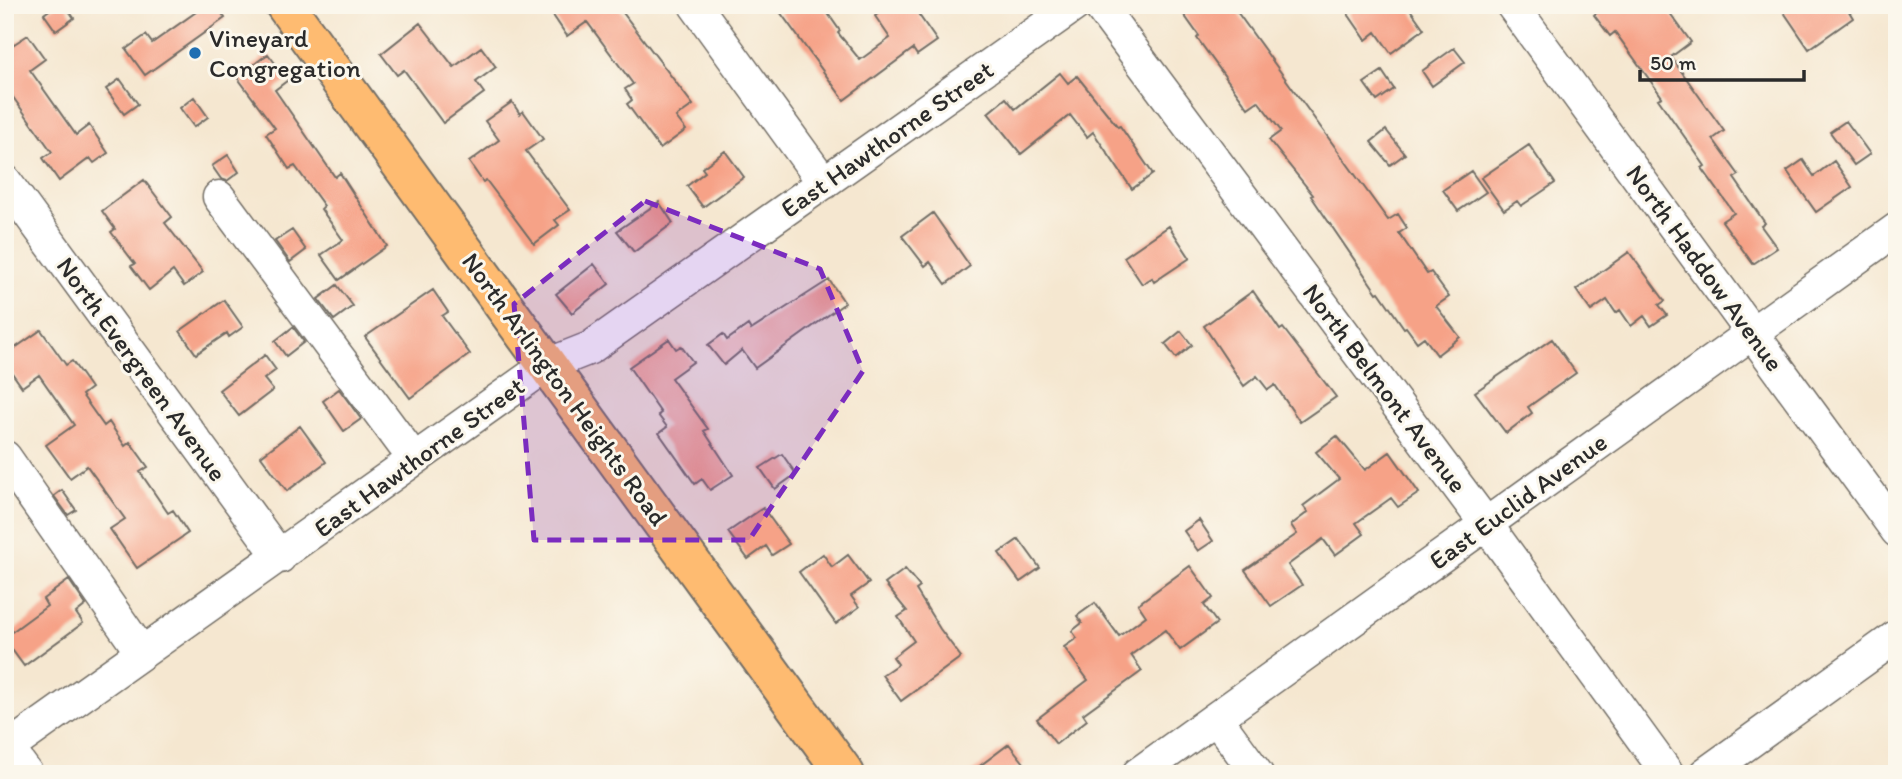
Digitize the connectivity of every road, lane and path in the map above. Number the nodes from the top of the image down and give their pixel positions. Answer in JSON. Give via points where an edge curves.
{"nodes":[{"id":1,"x":285,"y":5,"type":"edge"},
{"id":2,"x":695,"y":5,"type":"edge"},
{"id":3,"x":1075,"y":5,"type":"edge"},
{"id":4,"x":1099,"y":5,"type":"edge"},
{"id":5,"x":1513,"y":5,"type":"edge"},
{"id":6,"x":5,"y":181,"type":"edge"},
{"id":7,"x":824,"y":183,"type":"junction"},
{"id":8,"x":219,"y":197,"type":"dead end"},
{"id":9,"x":1897,"y":229,"type":"edge"},
{"id":10,"x":1752,"y":333,"type":"junction"},
{"id":11,"x":547,"y":365,"type":"junction"},
{"id":12,"x":5,"y":457,"type":"edge"},
{"id":13,"x":414,"y":459,"type":"junction"},
{"id":14,"x":1486,"y":524,"type":"junction"},
{"id":15,"x":1897,"y":531,"type":"edge"},
{"id":16,"x":280,"y":556,"type":"junction"},
{"id":17,"x":1897,"y":636,"type":"edge"},
{"id":18,"x":142,"y":653,"type":"junction"},
{"id":19,"x":1216,"y":718,"type":"junction"},
{"id":20,"x":6,"y":747,"type":"edge"},
{"id":21,"x":27,"y":774,"type":"edge"},
{"id":22,"x":845,"y":774,"type":"edge"},
{"id":23,"x":1138,"y":774,"type":"edge"},
{"id":24,"x":1257,"y":774,"type":"edge"},
{"id":25,"x":1668,"y":774,"type":"edge"},
{"id":26,"x":1705,"y":774,"type":"edge"}],
"edges":[{"from":1,"to":11,"type":"main road","name":"North Arlington Heights Road"},
{"from":2,"to":7,"type":"street"},
{"from":3,"to":7,"type":"street","name":"East Hawthorne Street"},
{"from":4,"to":14,"type":"street","name":"North Belmont Avenue"},
{"from":5,"to":10,"type":"street","name":"North Haddow Avenue"},
{"from":6,"to":16,"type":"street","name":"North Evergreen Avenue"},
{"from":7,"to":11,"type":"street","name":"East Hawthorne Street","via":[[590,348]]},
{"from":8,"to":13,"type":"street"},
{"from":9,"to":10,"type":"street","name":"East Euclid Avenue"},
{"from":10,"to":14,"type":"street","name":"East Euclid Avenue"},
{"from":10,"to":15,"type":"street","name":"North Haddow Avenue"},
{"from":11,"to":13,"type":"street","name":"East Hawthorne Street"},
{"from":11,"to":22,"type":"main road","name":"North Arlington Heights Road"},
{"from":12,"to":18,"type":"street"},
{"from":13,"to":16,"type":"street","name":"East Hawthorne Street"},
{"from":14,"to":19,"type":"street","name":"East Euclid Avenue"},
{"from":14,"to":25,"type":"street","name":"North Belmont Avenue"},
{"from":16,"to":18,"type":"street","name":"East Hawthorne Street"},
{"from":17,"to":26,"type":"street"},
{"from":18,"to":20,"type":"street","name":"East Hawthorne Street"},
{"from":19,"to":23,"type":"street","name":"East Euclid Avenue"},
{"from":19,"to":24,"type":"street"},
{"from":20,"to":21,"type":"street"}]}
